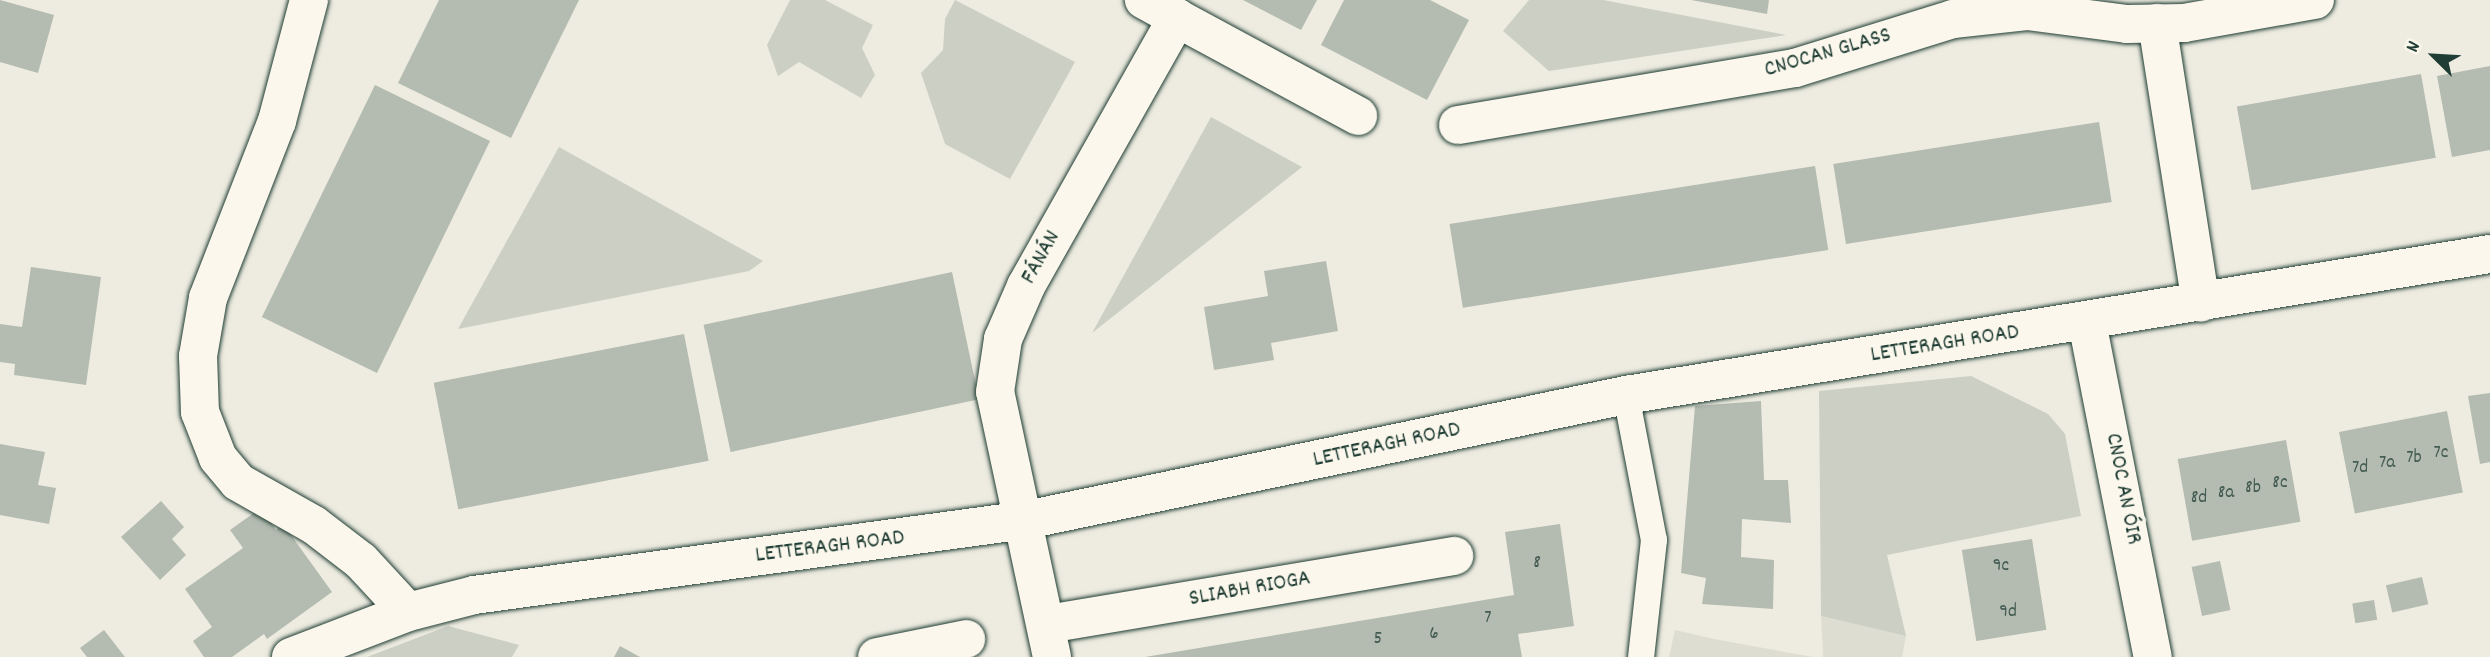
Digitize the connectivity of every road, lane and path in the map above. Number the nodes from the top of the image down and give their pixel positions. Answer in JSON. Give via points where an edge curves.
{"nodes":[{"id":1,"x":309,"y":0,"type":"edge"},
{"id":2,"x":1144,"y":0,"type":"edge"},
{"id":3,"x":2306,"y":1,"type":"edge"},
{"id":4,"x":1177,"y":18,"type":"junction"},
{"id":5,"x":2157,"y":23,"type":"junction"},
{"id":6,"x":1357,"y":116,"type":"dead end"},
{"id":7,"x":1458,"y":125,"type":"dead end"},
{"id":8,"x":2490,"y":254,"type":"edge"},
{"id":9,"x":2201,"y":303,"type":"junction"},
{"id":10,"x":2087,"y":323,"type":"junction"},
{"id":11,"x":1626,"y":395,"type":"junction"},
{"id":12,"x":1026,"y":520,"type":"junction"},
{"id":13,"x":1454,"y":556,"type":"dead end"},
{"id":14,"x":408,"y":612,"type":"junction"},
{"id":15,"x":966,"y":639,"type":"dead end"},
{"id":16,"x":1049,"y":640,"type":"edge"},
{"id":17,"x":290,"y":657,"type":"edge"},
{"id":18,"x":877,"y":657,"type":"edge"},
{"id":19,"x":1641,"y":657,"type":"edge"},
{"id":20,"x":2153,"y":657,"type":"edge"}],
"edges":[{"from":1,"to":14,"type":"street","via":[[277,121],[208,298],[198,356],[200,412],[218,458],[238,482],[314,525],[360,561]]},
{"from":2,"to":4,"type":"street"},
{"from":3,"to":5,"type":"street","name":"CNOCAN GLASS"},
{"from":4,"to":6,"type":"street"},
{"from":4,"to":12,"type":"street","name":"FÁNÁN","via":[[1026,286],[1003,339],[995,392]]},
{"from":5,"to":7,"type":"street","name":"CNOCAN GLASS","via":[[2027,11],[1953,19],[1795,68]]},
{"from":5,"to":9,"type":"street"},
{"from":8,"to":9,"type":"street","name":"LETTERAGH ROAD"},
{"from":9,"to":10,"type":"street","name":"LETTERAGH ROAD"},
{"from":10,"to":11,"type":"street","name":"LETTERAGH ROAD"},
{"from":10,"to":20,"type":"street","name":"CNOC AN ÓIR"},
{"from":11,"to":12,"type":"street","name":"LETTERAGH ROAD"},
{"from":11,"to":19,"type":"lane","via":[[1654,540]]},
{"from":12,"to":14,"type":"street","name":"LETTERAGH ROAD","via":[[554,582]]},
{"from":12,"to":16,"type":"street","name":"SLIABH RIOGA"},
{"from":13,"to":16,"type":"street","name":"SLIABH RIOGA"},
{"from":14,"to":17,"type":"street","name":"LETTERAGH ROAD"},
{"from":15,"to":18,"type":"street"}]}
